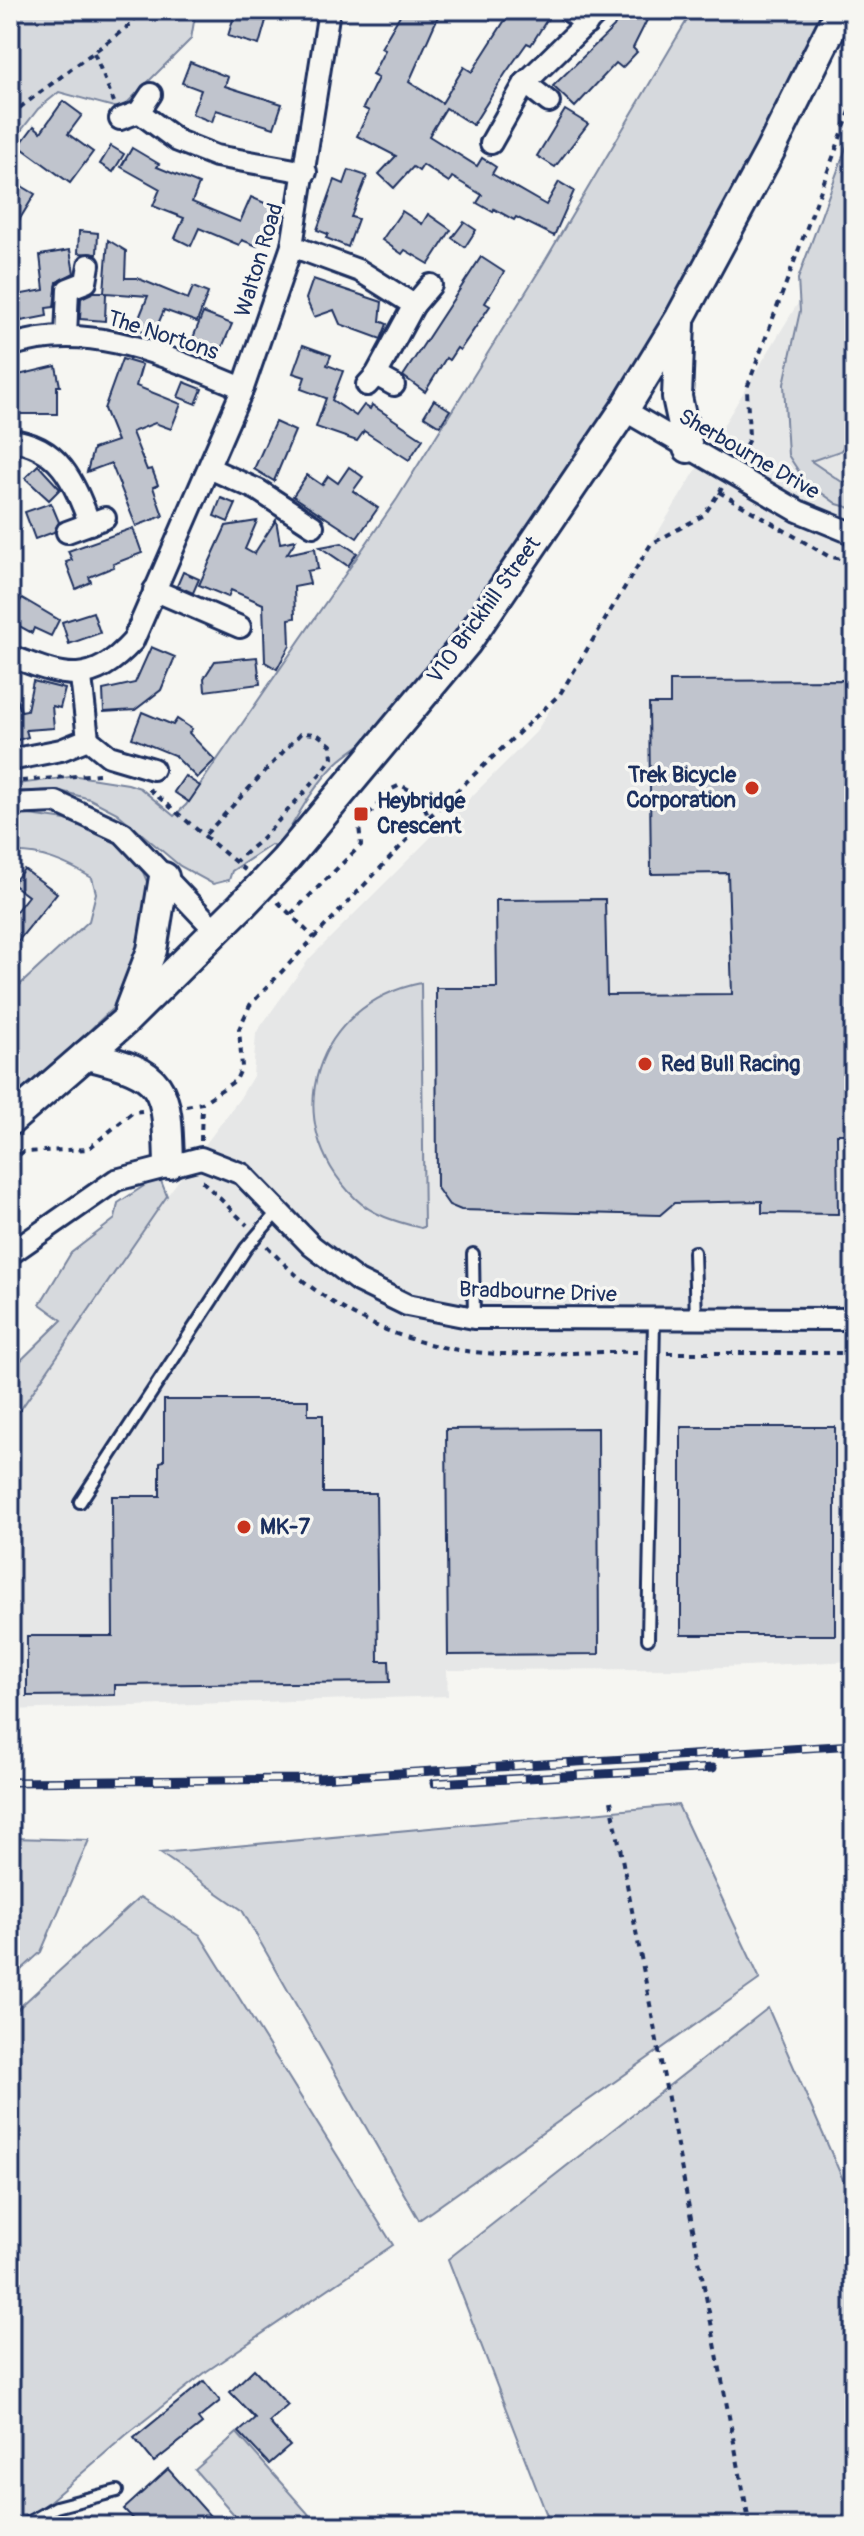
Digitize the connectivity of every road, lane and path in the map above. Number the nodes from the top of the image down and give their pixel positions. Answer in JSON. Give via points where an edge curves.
{"nodes":[{"id":1,"x":141,"y":10,"type":"edge"},
{"id":2,"x":329,"y":10,"type":"edge"},
{"id":3,"x":568,"y":10,"type":"edge"},
{"id":4,"x":840,"y":10,"type":"edge"},
{"id":5,"x":593,"y":17,"type":"edge"},
{"id":6,"x":94,"y":53,"type":"junction"},
{"id":7,"x":525,"y":83,"type":"junction"},
{"id":8,"x":151,"y":94,"type":"dead end"},
{"id":9,"x":854,"y":101,"type":"edge"},
{"id":10,"x":549,"y":102,"type":"dead end"},
{"id":11,"x":10,"y":115,"type":"edge"},
{"id":12,"x":130,"y":115,"type":"junction"},
{"id":13,"x":491,"y":143,"type":"dead end"},
{"id":14,"x":306,"y":172,"type":"junction"},
{"id":15,"x":292,"y":246,"type":"junction"},
{"id":16,"x":89,"y":265,"type":"dead end"},
{"id":17,"x":431,"y":285,"type":"dead end"},
{"id":18,"x":414,"y":305,"type":"junction"},
{"id":19,"x":680,"y":318,"type":"junction"},
{"id":20,"x":66,"y":336,"type":"junction"},
{"id":21,"x":10,"y":346,"type":"edge"},
{"id":22,"x":379,"y":382,"type":"dead end"},
{"id":23,"x":243,"y":388,"type":"junction"},
{"id":24,"x":624,"y":410,"type":"junction"},
{"id":25,"x":10,"y":440,"type":"edge"},
{"id":26,"x":688,"y":448,"type":"junction"},
{"id":27,"x":209,"y":468,"type":"junction"},
{"id":28,"x":731,"y":474,"type":"junction"},
{"id":29,"x":719,"y":492,"type":"junction"},
{"id":30,"x":313,"y":526,"type":"dead end"},
{"id":31,"x":67,"y":532,"type":"dead end"},
{"id":32,"x":854,"y":534,"type":"edge"},
{"id":33,"x":854,"y":562,"type":"edge"},
{"id":34,"x":154,"y":590,"type":"junction"},
{"id":35,"x":240,"y":627,"type":"dead end"},
{"id":36,"x":10,"y":656,"type":"edge"},
{"id":37,"x":81,"y":677,"type":"junction"},
{"id":38,"x":88,"y":739,"type":"junction"},
{"id":39,"x":10,"y":760,"type":"edge"},
{"id":40,"x":102,"y":774,"type":"dead end"},
{"id":41,"x":147,"y":776,"type":"joint"},
{"id":42,"x":10,"y":782,"type":"edge"},
{"id":43,"x":420,"y":796,"type":"junction"},
{"id":44,"x":10,"y":804,"type":"edge"},
{"id":45,"x":441,"y":806,"type":"junction"},
{"id":46,"x":429,"y":817,"type":"junction"},
{"id":47,"x":206,"y":834,"type":"junction"},
{"id":48,"x":236,"y":861,"type":"junction"},
{"id":49,"x":247,"y":872,"type":"dead end"},
{"id":50,"x":164,"y":877,"type":"junction"},
{"id":51,"x":269,"y":893,"type":"dead end"},
{"id":52,"x":291,"y":914,"type":"junction"},
{"id":53,"x":215,"y":930,"type":"junction"},
{"id":54,"x":314,"y":938,"type":"junction"},
{"id":55,"x":124,"y":1022,"type":"junction"},
{"id":56,"x":86,"y":1055,"type":"junction"},
{"id":57,"x":167,"y":1109,"type":"junction"},
{"id":58,"x":10,"y":1121,"type":"edge"},
{"id":59,"x":10,"y":1162,"type":"edge"},
{"id":60,"x":169,"y":1164,"type":"junction"},
{"id":61,"x":278,"y":1211,"type":"junction"},
{"id":62,"x":694,"y":1252,"type":"dead end"},
{"id":63,"x":10,"y":1254,"type":"edge"},
{"id":64,"x":473,"y":1254,"type":"dead end"},
{"id":65,"x":474,"y":1318,"type":"junction"},
{"id":66,"x":854,"y":1319,"type":"edge"},
{"id":67,"x":654,"y":1320,"type":"junction"},
{"id":68,"x":696,"y":1320,"type":"junction"},
{"id":69,"x":80,"y":1502,"type":"dead end"},
{"id":70,"x":648,"y":1639,"type":"dead end"},
{"id":71,"x":611,"y":1801,"type":"dead end"},
{"id":72,"x":117,"y":2491,"type":"dead end"},
{"id":73,"x":22,"y":2526,"type":"edge"},
{"id":74,"x":750,"y":2526,"type":"edge"}],
"edges":[{"from":1,"to":6,"type":"path"},
{"from":2,"to":14,"type":"street","name":"Walton Road"},
{"from":3,"to":5,"type":"street"},
{"from":4,"to":19,"type":"street","name":"V10 Brickhill Street"},
{"from":5,"to":7,"type":"street"},
{"from":6,"to":11,"type":"path"},
{"from":6,"to":12,"type":"path"},
{"from":7,"to":10,"type":"street"},
{"from":7,"to":13,"type":"street"},
{"from":8,"to":12,"type":"street"},
{"from":9,"to":28,"type":"path","via":[[747,388],[749,439]]},
{"from":12,"to":14,"type":"street","via":[[216,156]]},
{"from":14,"to":15,"type":"street","name":"Walton Road"},
{"from":15,"to":18,"type":"street","via":[[360,271]]},
{"from":15,"to":23,"type":"street","name":"Walton Road"},
{"from":16,"to":20,"type":"street","via":[[86,282],[68,289]]},
{"from":17,"to":18,"type":"street"},
{"from":18,"to":22,"type":"street"},
{"from":19,"to":24,"type":"street","name":"V10 Brickhill Street"},
{"from":19,"to":26,"type":"street","via":[[677,397]]},
{"from":20,"to":21,"type":"street","name":"The Nortons"},
{"from":20,"to":23,"type":"street","name":"The Nortons","via":[[111,339]]},
{"from":23,"to":27,"type":"street","name":"Walton Road"},
{"from":24,"to":26,"type":"street","name":"Sherbourne Drive"},
{"from":24,"to":53,"type":"street","name":"V10 Brickhill Street","bridge":true,"via":[[467,642],[286,859]]},
{"from":25,"to":31,"type":"street","via":[[40,448],[74,482],[97,521]]},
{"from":26,"to":28,"type":"street","name":"Sherbourne Drive"},
{"from":27,"to":30,"type":"street","via":[[258,490]]},
{"from":27,"to":34,"type":"street","name":"Walton Road"},
{"from":28,"to":29,"type":"path"},
{"from":28,"to":32,"type":"street","name":"Sherbourne Drive"},
{"from":29,"to":33,"type":"path","via":[[828,556]]},
{"from":29,"to":45,"type":"path","via":[[704,515],[651,544],[560,694]]},
{"from":34,"to":35,"type":"street"},
{"from":34,"to":37,"type":"street","name":"Walton Road","via":[[133,641],[114,662]]},
{"from":36,"to":37,"type":"street"},
{"from":37,"to":38,"type":"street"},
{"from":38,"to":39,"type":"street"},
{"from":38,"to":41,"type":"street"},
{"from":40,"to":42,"type":"path"},
{"from":41,"to":47,"type":"path"},
{"from":43,"to":45,"type":"path"},
{"from":43,"to":46,"type":"path"},
{"from":43,"to":52,"type":"path","via":[[400,785],[390,790],[359,826],[361,845]]},
{"from":44,"to":50,"type":"street","via":[[56,802],[123,833]]},
{"from":45,"to":46,"type":"path"},
{"from":46,"to":54,"type":"path"},
{"from":47,"to":48,"type":"path"},
{"from":47,"to":48,"type":"path","via":[[301,733],[317,734],[331,745],[332,758],[324,770]]},
{"from":48,"to":49,"type":"path"},
{"from":50,"to":53,"type":"street"},
{"from":50,"to":55,"type":"street","via":[[152,950]]},
{"from":51,"to":52,"type":"path"},
{"from":52,"to":54,"type":"path"},
{"from":53,"to":55,"type":"street","name":"V10 Brickhill Street"},
{"from":54,"to":57,"type":"path","via":[[250,1005],[239,1029],[242,1067],[236,1080],[202,1103]]},
{"from":55,"to":56,"type":"street","name":"V10 Brickhill Street"},
{"from":56,"to":57,"type":"street","via":[[146,1074]]},
{"from":56,"to":58,"type":"street","name":"V10 Brickhill Street"},
{"from":57,"to":59,"type":"path","via":[[133,1112],[88,1149],[23,1152]]},
{"from":57,"to":60,"type":"street"},
{"from":60,"to":61,"type":"street","name":"Bradbourne Drive","via":[[201,1158],[242,1174]]},
{"from":60,"to":63,"type":"street","name":"Bradbourne Drive","via":[[116,1180]]},
{"from":61,"to":65,"type":"street","name":"Bradbourne Drive","via":[[358,1281],[407,1305]]},
{"from":61,"to":69,"type":"lane","via":[[246,1248]]},
{"from":62,"to":68,"type":"lane"},
{"from":64,"to":65,"type":"lane"},
{"from":65,"to":67,"type":"street","name":"Bradbourne Drive"},
{"from":66,"to":68,"type":"street","name":"Bradbourne Drive"},
{"from":67,"to":68,"type":"street","name":"Bradbourne Drive"},
{"from":67,"to":70,"type":"lane"},
{"from":71,"to":74,"type":"path"},
{"from":72,"to":73,"type":"lane","via":[[56,2507]]}]}
